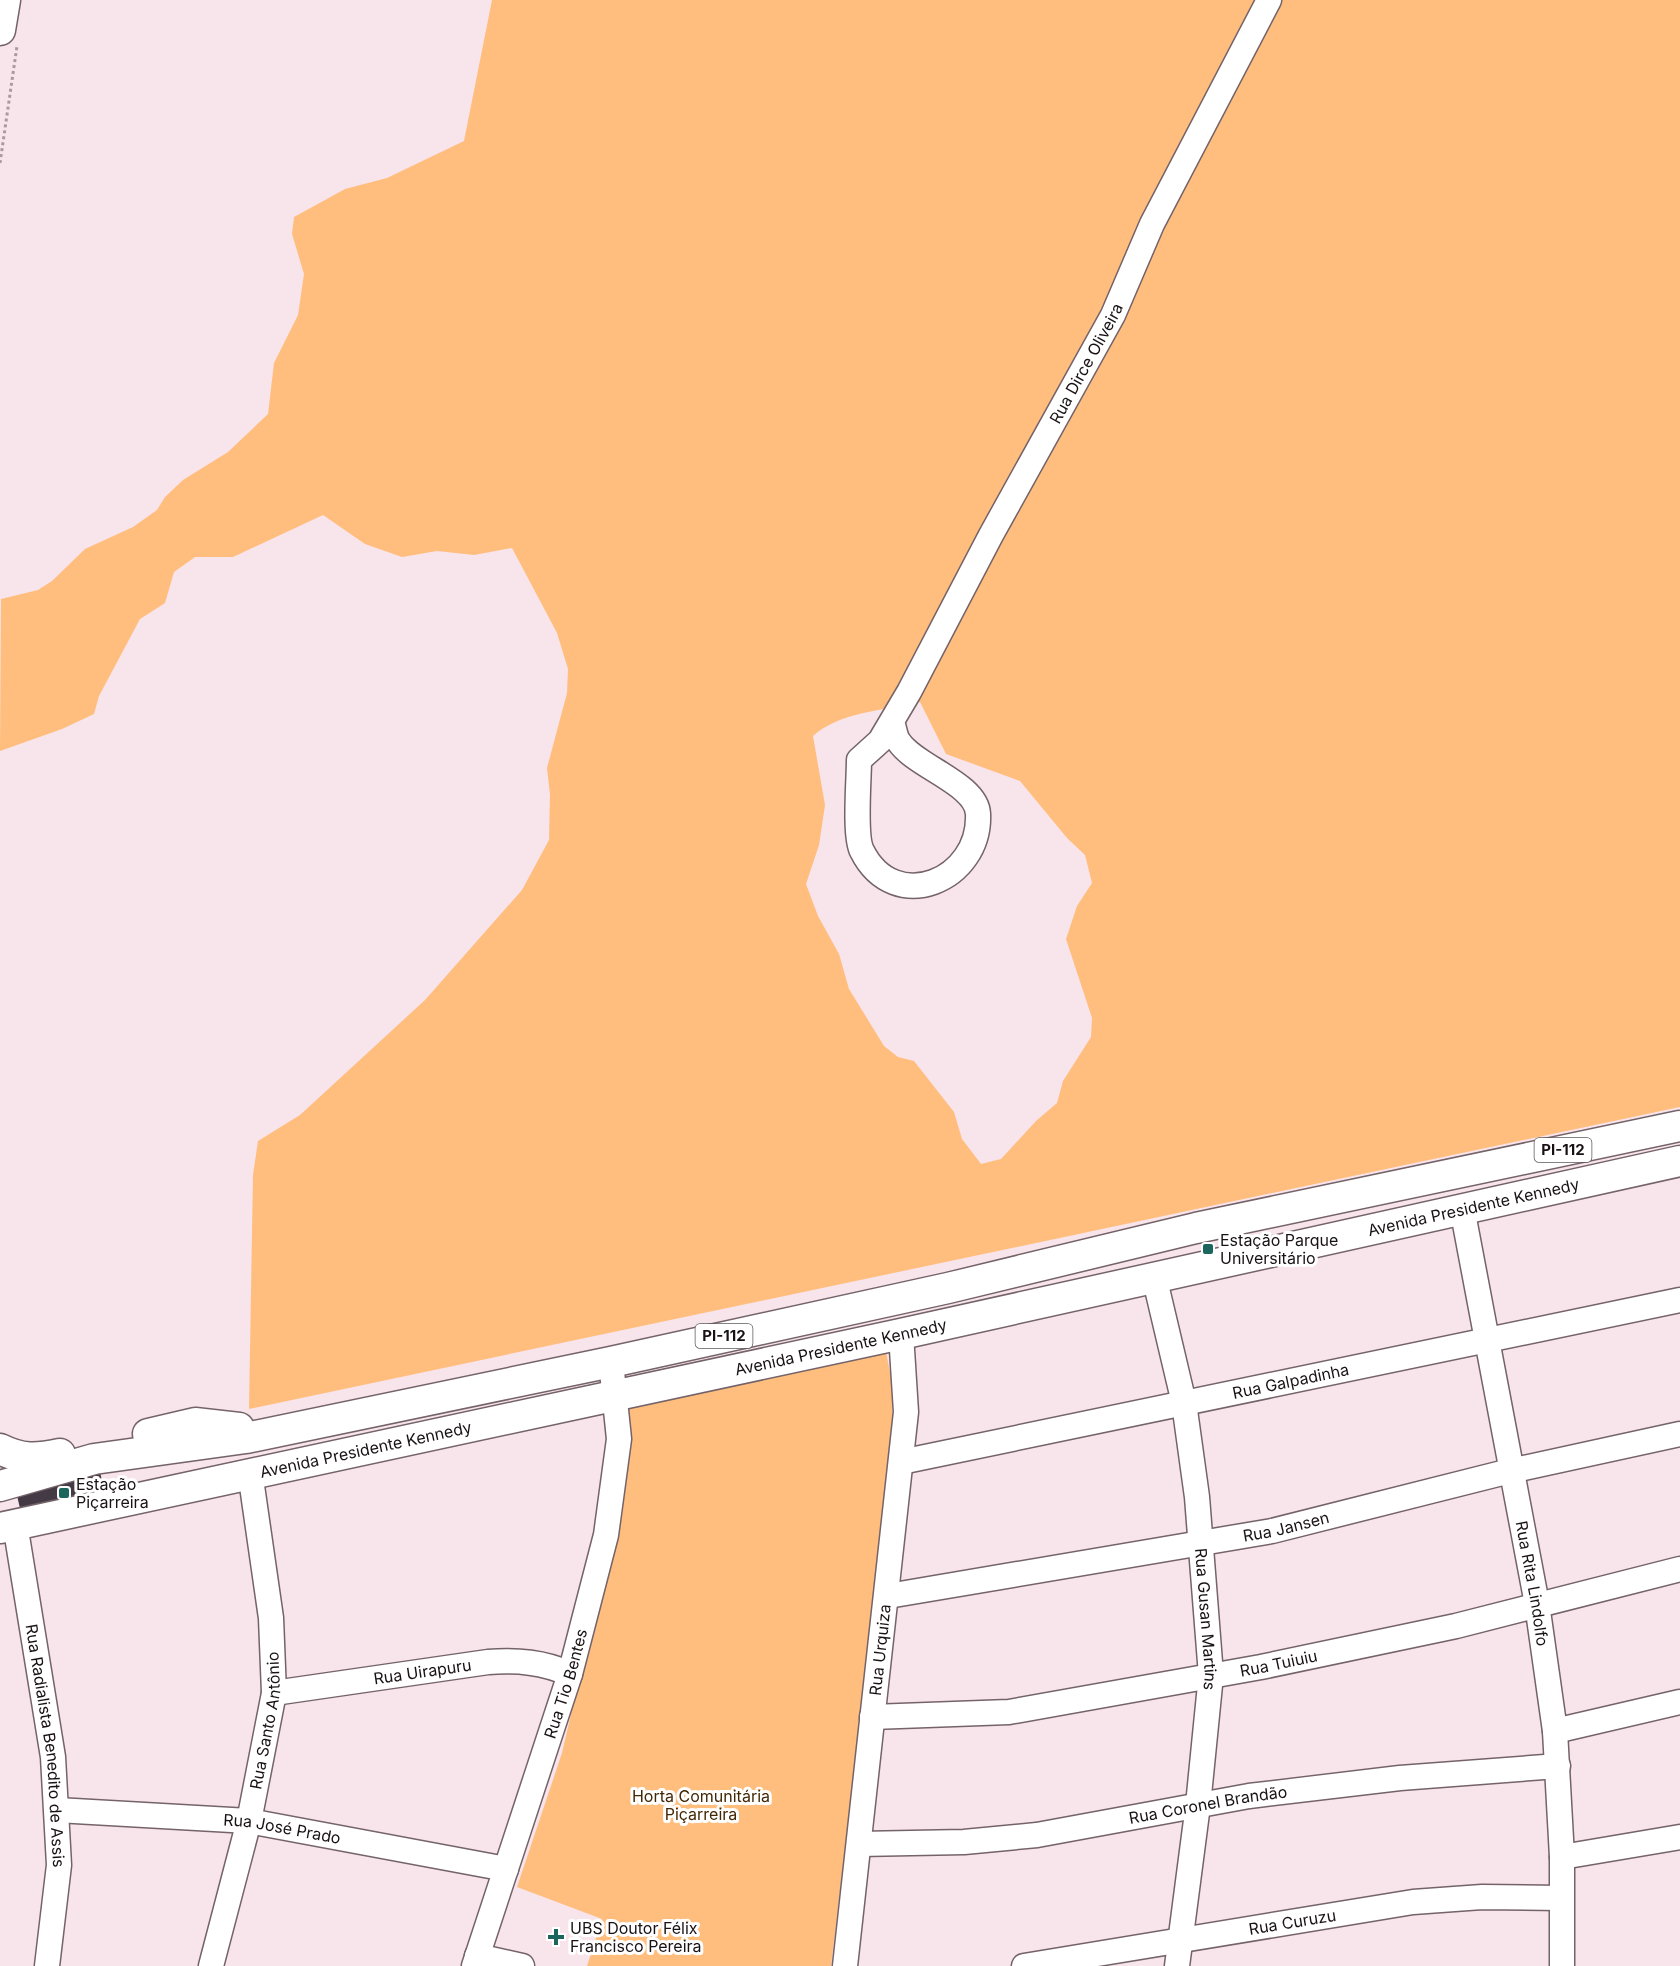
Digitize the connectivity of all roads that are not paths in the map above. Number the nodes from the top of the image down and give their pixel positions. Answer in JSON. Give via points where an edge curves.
{"nodes":[{"id":1,"x":4,"y":0,"type":"edge"},
{"id":2,"x":1269,"y":0,"type":"edge"},
{"id":3,"x":9,"y":34,"type":"edge"},
{"id":4,"x":892,"y":721,"type":"junction"},
{"id":5,"x":1680,"y":1126,"type":"edge"},
{"id":6,"x":1642,"y":1133,"type":"junction"},
{"id":7,"x":1680,"y":1161,"type":"edge"},
{"id":8,"x":1649,"y":1168,"type":"junction"},
{"id":9,"x":1462,"y":1208,"type":"junction"},
{"id":10,"x":1154,"y":1276,"type":"junction"},
{"id":11,"x":1680,"y":1300,"type":"edge"},
{"id":12,"x":901,"y":1334,"type":"junction"},
{"id":13,"x":1485,"y":1341,"type":"junction"},
{"id":14,"x":611,"y":1362,"type":"junction"},
{"id":15,"x":614,"y":1394,"type":"junction"},
{"id":16,"x":1184,"y":1403,"type":"junction"},
{"id":17,"x":274,"y":1432,"type":"junction"},
{"id":18,"x":1680,"y":1434,"type":"edge"},
{"id":19,"x":8,"y":1453,"type":"edge"},
{"id":20,"x":901,"y":1462,"type":"junction"},
{"id":21,"x":1510,"y":1471,"type":"junction"},
{"id":22,"x":250,"y":1472,"type":"junction"},
{"id":23,"x":0,"y":1486,"type":"edge"},
{"id":24,"x":7,"y":1526,"type":"edge"},
{"id":25,"x":1202,"y":1542,"type":"junction"},
{"id":26,"x":1680,"y":1569,"type":"edge"},
{"id":27,"x":888,"y":1596,"type":"junction"},
{"id":28,"x":1537,"y":1604,"type":"junction"},
{"id":29,"x":570,"y":1674,"type":"junction"},
{"id":30,"x":1211,"y":1675,"type":"junction"},
{"id":31,"x":274,"y":1693,"type":"junction"},
{"id":32,"x":1680,"y":1702,"type":"edge"},
{"id":33,"x":872,"y":1717,"type":"junction"},
{"id":34,"x":1555,"y":1731,"type":"junction"},
{"id":35,"x":1558,"y":1766,"type":"junction"},
{"id":36,"x":1198,"y":1805,"type":"junction"},
{"id":37,"x":57,"y":1810,"type":"junction"},
{"id":38,"x":249,"y":1821,"type":"junction"},
{"id":39,"x":1680,"y":1837,"type":"edge"},
{"id":40,"x":859,"y":1844,"type":"junction"},
{"id":41,"x":1562,"y":1857,"type":"junction"},
{"id":42,"x":506,"y":1869,"type":"junction"},
{"id":43,"x":1561,"y":1898,"type":"junction"},
{"id":44,"x":1180,"y":1940,"type":"junction"},
{"id":45,"x":476,"y":1961,"type":"edge"},
{"id":46,"x":46,"y":1966,"type":"edge"},
{"id":47,"x":211,"y":1966,"type":"edge"},
{"id":48,"x":522,"y":1966,"type":"edge"},
{"id":49,"x":845,"y":1966,"type":"edge"},
{"id":50,"x":1023,"y":1966,"type":"edge"},
{"id":51,"x":1176,"y":1966,"type":"edge"},
{"id":52,"x":1562,"y":1966,"type":"edge"}],
"edges":[{"from":1,"to":3,"type":"main road"},
{"from":2,"to":4,"type":"street","name":"Rua Dirce Oliveira","via":[[1152,224],[1113,315]]},
{"from":4,"to":4,"type":"street","name":"Rua Dirce Oliveira","via":[[880,741],[859,760],[857,834],[861,850],[889,881],[927,886],[966,859],[977,832],[979,812],[974,799],[898,742]]},
{"from":5,"to":6,"type":"main road","name":"Avenida Presidente Kennedy","number":"PI-112"},
{"from":6,"to":8,"type":"main road"},
{"from":6,"to":14,"type":"main road","name":"Avenida Presidente Kennedy","number":"PI-112","via":[[1208,1226]]},
{"from":7,"to":8,"type":"main road","name":"Avenida Presidente Kennedy","number":"PI-112"},
{"from":8,"to":9,"type":"main road","name":"Avenida Presidente Kennedy","number":"PI-112"},
{"from":9,"to":10,"type":"main road","name":"Avenida Presidente Kennedy","number":"PI-112"},
{"from":9,"to":13,"type":"street","name":"Rua Rita Lindolfo"},
{"from":10,"to":12,"type":"main road","name":"Avenida Presidente Kennedy","number":"PI-112"},
{"from":10,"to":16,"type":"street","name":"Rua Gusan Martins"},
{"from":11,"to":13,"type":"street","name":"Rua Galpadinha"},
{"from":12,"to":15,"type":"main road","name":"Avenida Presidente Kennedy","number":"PI-112"},
{"from":12,"to":20,"type":"street","name":"Rua Urquiza","via":[[906,1412]]},
{"from":13,"to":16,"type":"street","name":"Rua Galpadinha"},
{"from":13,"to":21,"type":"street","name":"Rua Rita Lindolfo"},
{"from":14,"to":15,"type":"street","name":"Rua Tio Bentes"},
{"from":14,"to":17,"type":"main road","name":"Avenida Presidente Kennedy","number":"PI-112"},
{"from":15,"to":22,"type":"main road","name":"Avenida Presidente Kennedy","number":"PI-112"},
{"from":15,"to":29,"type":"street","name":"Rua Tio Bentes","via":[[619,1439],[606,1535]]},
{"from":16,"to":20,"type":"street","name":"Rua Galpadinha"},
{"from":16,"to":25,"type":"street","name":"Rua Gusan Martins"},
{"from":17,"to":19,"type":"main road","via":[[195,1423],[30,1460]]},
{"from":17,"to":23,"type":"main road","name":"Avenida Presidente Kennedy","number":"PI-112","via":[[94,1459]]},
{"from":18,"to":21,"type":"street","name":"Rua Jansen"},
{"from":20,"to":27,"type":"street","name":"Rua Urquiza"},
{"from":21,"to":25,"type":"street","name":"Rua Jansen","via":[[1339,1516]]},
{"from":21,"to":28,"type":"street","name":"Rua Rita Lindolfo"},
{"from":22,"to":24,"type":"main road","name":"Avenida Presidente Kennedy","number":"PI-112"},
{"from":22,"to":31,"type":"street","name":"Rua Santo Antônio","via":[[271,1618]]},
{"from":24,"to":37,"type":"street","name":"Rua Radialista Benedito de Assis","via":[[53,1757]]},
{"from":25,"to":27,"type":"street","name":"Rua Jansen"},
{"from":25,"to":30,"type":"street","name":"Rua Gusan Martins"},
{"from":26,"to":28,"type":"street","name":"Rua Tuiuiu"},
{"from":27,"to":33,"type":"street","name":"Rua Urquiza"},
{"from":28,"to":30,"type":"street","name":"Rua Tuiuiu","via":[[1346,1651]]},
{"from":28,"to":34,"type":"street","name":"Rua Rita Lindolfo"},
{"from":29,"to":31,"type":"street","name":"Rua Uirapuru","via":[[519,1660]]},
{"from":29,"to":42,"type":"street","name":"Rua Tio Bentes"},
{"from":30,"to":33,"type":"street","name":"Rua Tuiuiu","via":[[1009,1712]]},
{"from":30,"to":36,"type":"street","name":"Rua Gusan Martins"},
{"from":31,"to":38,"type":"street","name":"Rua Santo Antônio"},
{"from":32,"to":34,"type":"street"},
{"from":33,"to":40,"type":"street","name":"Rua Urquiza"},
{"from":34,"to":35,"type":"street","name":"Rua Rita Lindolfo"},
{"from":35,"to":36,"type":"street","name":"Rua Coronel Brandão","via":[[1400,1778]]},
{"from":35,"to":41,"type":"street","name":"Rua Rita Lindolfo"},
{"from":36,"to":40,"type":"street","name":"Rua Coronel Brandão","via":[[1037,1835],[964,1842]]},
{"from":36,"to":44,"type":"street","name":"Rua Gusan Martins"},
{"from":37,"to":38,"type":"street","name":"Rua José Prado"},
{"from":37,"to":46,"type":"street","name":"Rua Radialista Benedito de Assis","via":[[59,1865]]},
{"from":38,"to":42,"type":"street","name":"Rua José Prado"},
{"from":38,"to":47,"type":"street","name":"Rua Santo Antônio"},
{"from":39,"to":41,"type":"street"},
{"from":40,"to":49,"type":"street","name":"Rua Urquiza"},
{"from":41,"to":43,"type":"street","name":"Rua Rita Lindolfo"},
{"from":42,"to":45,"type":"street","name":"Rua Tio Bentes"},
{"from":43,"to":44,"type":"street","name":"Rua Curuzu","via":[[1482,1897],[1413,1902]]},
{"from":43,"to":52,"type":"street","name":"Rua Rita Lindolfo"},
{"from":44,"to":50,"type":"street","name":"Rua Curuzu"},
{"from":44,"to":51,"type":"street","name":"Rua Gusan Martins"},
{"from":45,"to":48,"type":"street"}]}
